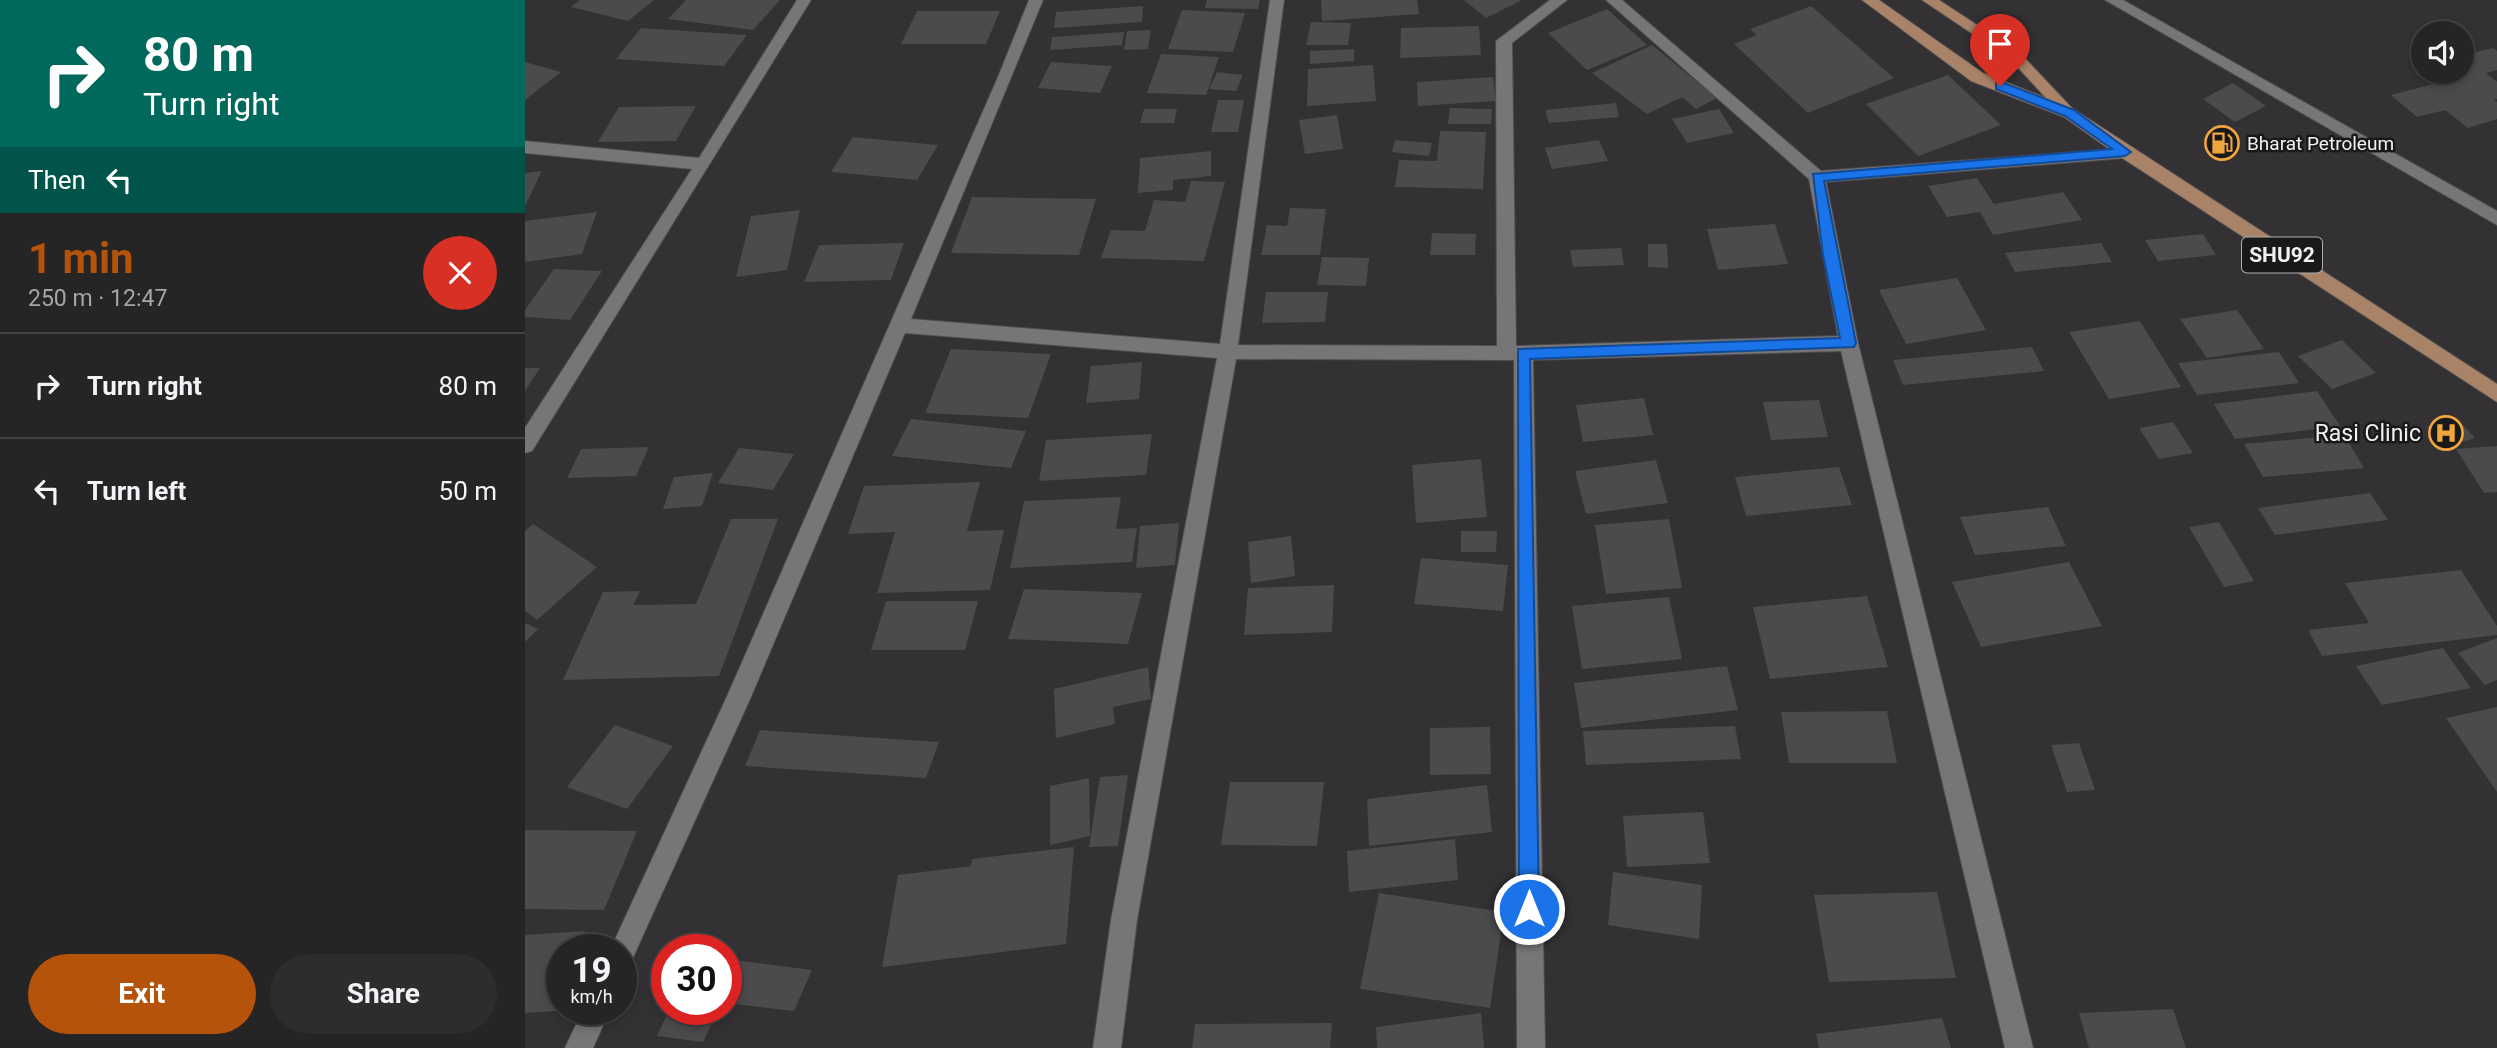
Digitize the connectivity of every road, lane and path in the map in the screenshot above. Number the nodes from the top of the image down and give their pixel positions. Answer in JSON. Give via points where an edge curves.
{"nodes":[{"id":1,"x":804,"y":0,"type":"edge"},
{"id":2,"x":1036,"y":0,"type":"edge"},
{"id":3,"x":1277,"y":0,"type":"edge"},
{"id":4,"x":1560,"y":0,"type":"edge"},
{"id":5,"x":1613,"y":0,"type":"edge"},
{"id":6,"x":1868,"y":0,"type":"edge"},
{"id":7,"x":1929,"y":0,"type":"edge"},
{"id":8,"x":2112,"y":0,"type":"edge"},
{"id":9,"x":2070,"y":113,"type":"junction"},
{"id":10,"x":525,"y":147,"type":"edge"},
{"id":11,"x":2125,"y":152,"type":"junction"},
{"id":12,"x":705,"y":164,"type":"junction"},
{"id":13,"x":1817,"y":177,"type":"junction"},
{"id":14,"x":2496,"y":217,"type":"edge"},
{"id":15,"x":899,"y":325,"type":"junction"},
{"id":16,"x":1849,"y":343,"type":"junction"},
{"id":17,"x":1228,"y":352,"type":"junction"},
{"id":18,"x":1515,"y":352,"type":"junction"},
{"id":19,"x":2497,"y":394,"type":"edge"},
{"id":20,"x":525,"y":445,"type":"edge"},
{"id":21,"x":631,"y":934,"type":"edge"},
{"id":22,"x":590,"y":1025,"type":"edge"},
{"id":23,"x":579,"y":1048,"type":"edge"},
{"id":24,"x":1107,"y":1048,"type":"edge"},
{"id":25,"x":1531,"y":1048,"type":"edge"},
{"id":26,"x":2019,"y":1048,"type":"edge"}],
"edges":[{"from":1,"to":12,"type":"street"},
{"from":2,"to":15,"type":"street"},
{"from":3,"to":17,"type":"street"},
{"from":4,"to":18,"type":"street","via":[[1504,41]]},
{"from":5,"to":13,"type":"street"},
{"from":6,"to":9,"type":"main road","number":"SHU92","via":[[1977,77]]},
{"from":7,"to":9,"type":"main road","via":[[2015,56]]},
{"from":8,"to":14,"type":"street"},
{"from":9,"to":11,"type":"main road","number":"SHU92"},
{"from":10,"to":12,"type":"street"},
{"from":11,"to":13,"type":"street"},
{"from":11,"to":19,"type":"main road","number":"SHU92"},
{"from":12,"to":20,"type":"street"},
{"from":13,"to":16,"type":"street"},
{"from":15,"to":17,"type":"street"},
{"from":15,"to":21,"type":"street","via":[[738,699]]},
{"from":16,"to":18,"type":"street"},
{"from":16,"to":26,"type":"street"},
{"from":17,"to":18,"type":"street"},
{"from":17,"to":24,"type":"street","via":[[1124,920]]},
{"from":18,"to":25,"type":"street"},
{"from":22,"to":23,"type":"street"}]}
